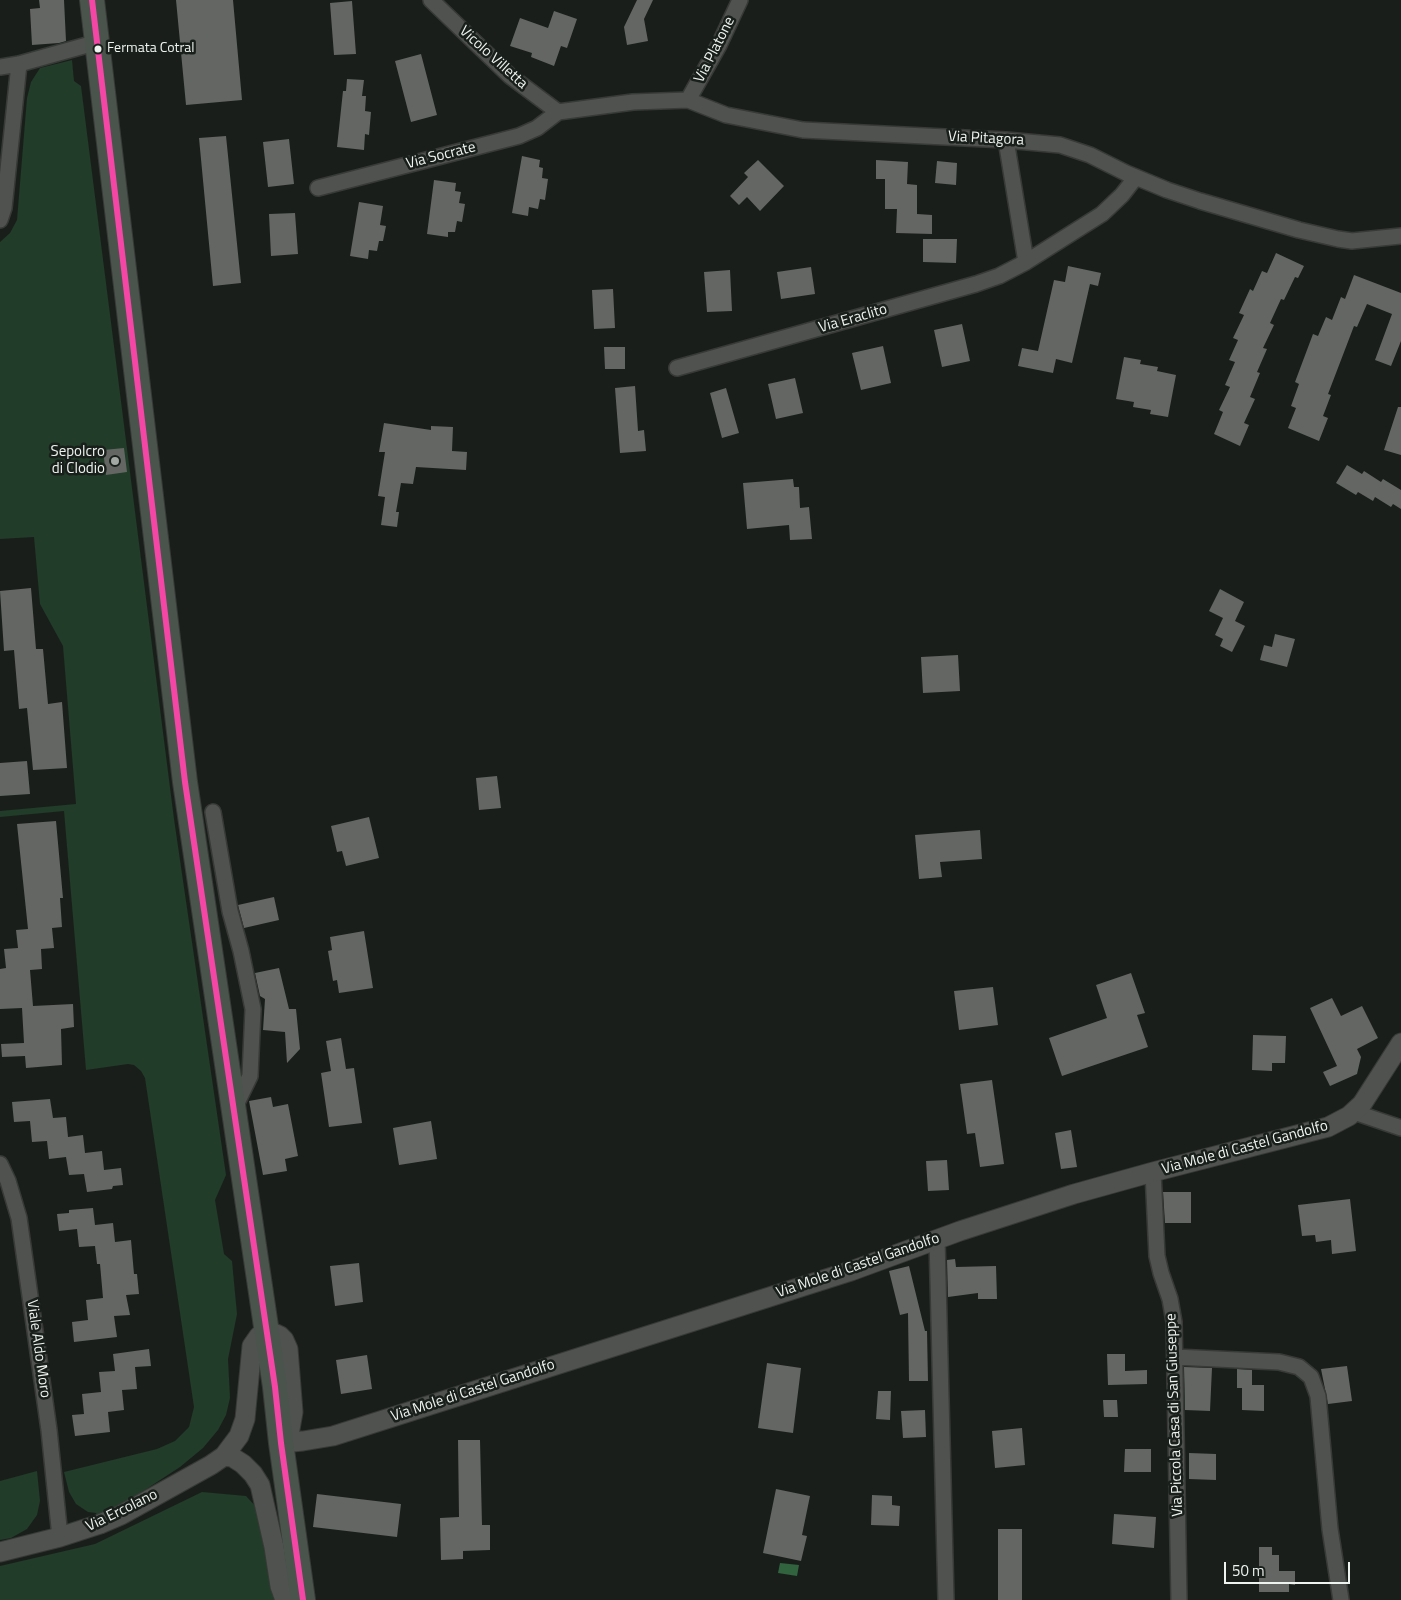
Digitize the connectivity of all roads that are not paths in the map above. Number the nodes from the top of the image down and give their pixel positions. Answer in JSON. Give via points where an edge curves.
{"nodes":[{"id":1,"x":92,"y":0,"type":"edge"},
{"id":2,"x":431,"y":0,"type":"edge"},
{"id":3,"x":740,"y":0,"type":"edge"},
{"id":4,"x":98,"y":42,"type":"junction"},
{"id":5,"x":19,"y":64,"type":"junction"},
{"id":6,"x":0,"y":67,"type":"edge"},
{"id":7,"x":688,"y":100,"type":"junction"},
{"id":8,"x":558,"y":112,"type":"junction"},
{"id":9,"x":1006,"y":140,"type":"junction"},
{"id":10,"x":1136,"y":177,"type":"junction"},
{"id":11,"x":318,"y":188,"type":"dead end"},
{"id":12,"x":0,"y":220,"type":"edge"},
{"id":13,"x":1401,"y":236,"type":"edge"},
{"id":14,"x":1026,"y":262,"type":"junction"},
{"id":15,"x":677,"y":368,"type":"dead end"},
{"id":16,"x":213,"y":812,"type":"dead end"},
{"id":17,"x":1401,"y":1043,"type":"edge"},
{"id":18,"x":233,"y":1111,"type":"junction"},
{"id":19,"x":1354,"y":1112,"type":"junction"},
{"id":20,"x":1401,"y":1128,"type":"edge"},
{"id":21,"x":0,"y":1164,"type":"edge"},
{"id":22,"x":1153,"y":1172,"type":"junction"},
{"id":23,"x":937,"y":1239,"type":"junction"},
{"id":24,"x":266,"y":1334,"type":"junction"},
{"id":25,"x":1175,"y":1357,"type":"junction"},
{"id":26,"x":281,"y":1443,"type":"junction"},
{"id":27,"x":217,"y":1460,"type":"junction"},
{"id":28,"x":60,"y":1537,"type":"junction"},
{"id":29,"x":0,"y":1552,"type":"edge"},
{"id":30,"x":285,"y":1600,"type":"edge"},
{"id":31,"x":303,"y":1600,"type":"edge"},
{"id":32,"x":946,"y":1600,"type":"edge"},
{"id":33,"x":1179,"y":1600,"type":"edge"},
{"id":34,"x":1341,"y":1600,"type":"edge"}],
"edges":[{"from":1,"to":4,"type":"main road"},
{"from":2,"to":8,"type":"street","name":"Vicolo Villetta","via":[[510,76]]},
{"from":3,"to":7,"type":"street","name":"Via Platone"},
{"from":4,"to":5,"type":"street"},
{"from":4,"to":18,"type":"main road","via":[[185,782]]},
{"from":5,"to":6,"type":"street"},
{"from":5,"to":12,"type":"street","via":[[4,208]]},
{"from":7,"to":8,"type":"street","name":"Via Pitagora","via":[[633,102]]},
{"from":7,"to":9,"type":"street","name":"Via Pitagora","via":[[726,115],[803,130]]},
{"from":8,"to":11,"type":"street","name":"Via Socrate","via":[[537,128],[519,136]]},
{"from":9,"to":10,"type":"street","name":"Via Pitagora","via":[[1071,147]]},
{"from":9,"to":14,"type":"street"},
{"from":10,"to":13,"type":"street","name":"Via Pitagora","via":[[1200,201],[1338,239],[1358,241]]},
{"from":10,"to":14,"type":"street","name":"Via Eraclito","via":[[1102,214]]},
{"from":14,"to":15,"type":"street","name":"Via Eraclito","via":[[982,282]]},
{"from":16,"to":18,"type":"street","via":[[230,911],[253,1009],[250,1076]]},
{"from":17,"to":19,"type":"street","name":"Via Mole di Castel Gandolfo","via":[[1369,1096]]},
{"from":18,"to":24,"type":"main road"},
{"from":19,"to":20,"type":"street"},
{"from":19,"to":22,"type":"street","name":"Via Mole di Castel Gandolfo","via":[[1318,1130]]},
{"from":21,"to":28,"type":"street","name":"Viale Aldo Moro","via":[[19,1218],[49,1430]]},
{"from":22,"to":23,"type":"street","name":"Via Mole di Castel Gandolfo"},
{"from":22,"to":25,"type":"street","name":"Via Piccola Casa di San Giuseppe","via":[[1157,1256],[1172,1306]]},
{"from":23,"to":26,"type":"street","name":"Via Mole di Castel Gandolfo","via":[[851,1271],[334,1436]]},
{"from":23,"to":32,"type":"street"},
{"from":24,"to":26,"type":"main road"},
{"from":24,"to":27,"type":"street","via":[[259,1336],[252,1346],[245,1419],[239,1436]]},
{"from":25,"to":33,"type":"street","name":"Via Piccola Casa di San Giuseppe"},
{"from":25,"to":34,"type":"street","via":[[1280,1362],[1299,1367],[1310,1377],[1318,1396],[1330,1529]]},
{"from":26,"to":31,"type":"main road"},
{"from":27,"to":28,"type":"street","name":"Via Ercolano","via":[[110,1520]]},
{"from":27,"to":30,"type":"street","via":[[232,1457],[253,1474],[260,1486]]},
{"from":28,"to":29,"type":"street","name":"Via Ercolano"}]}
